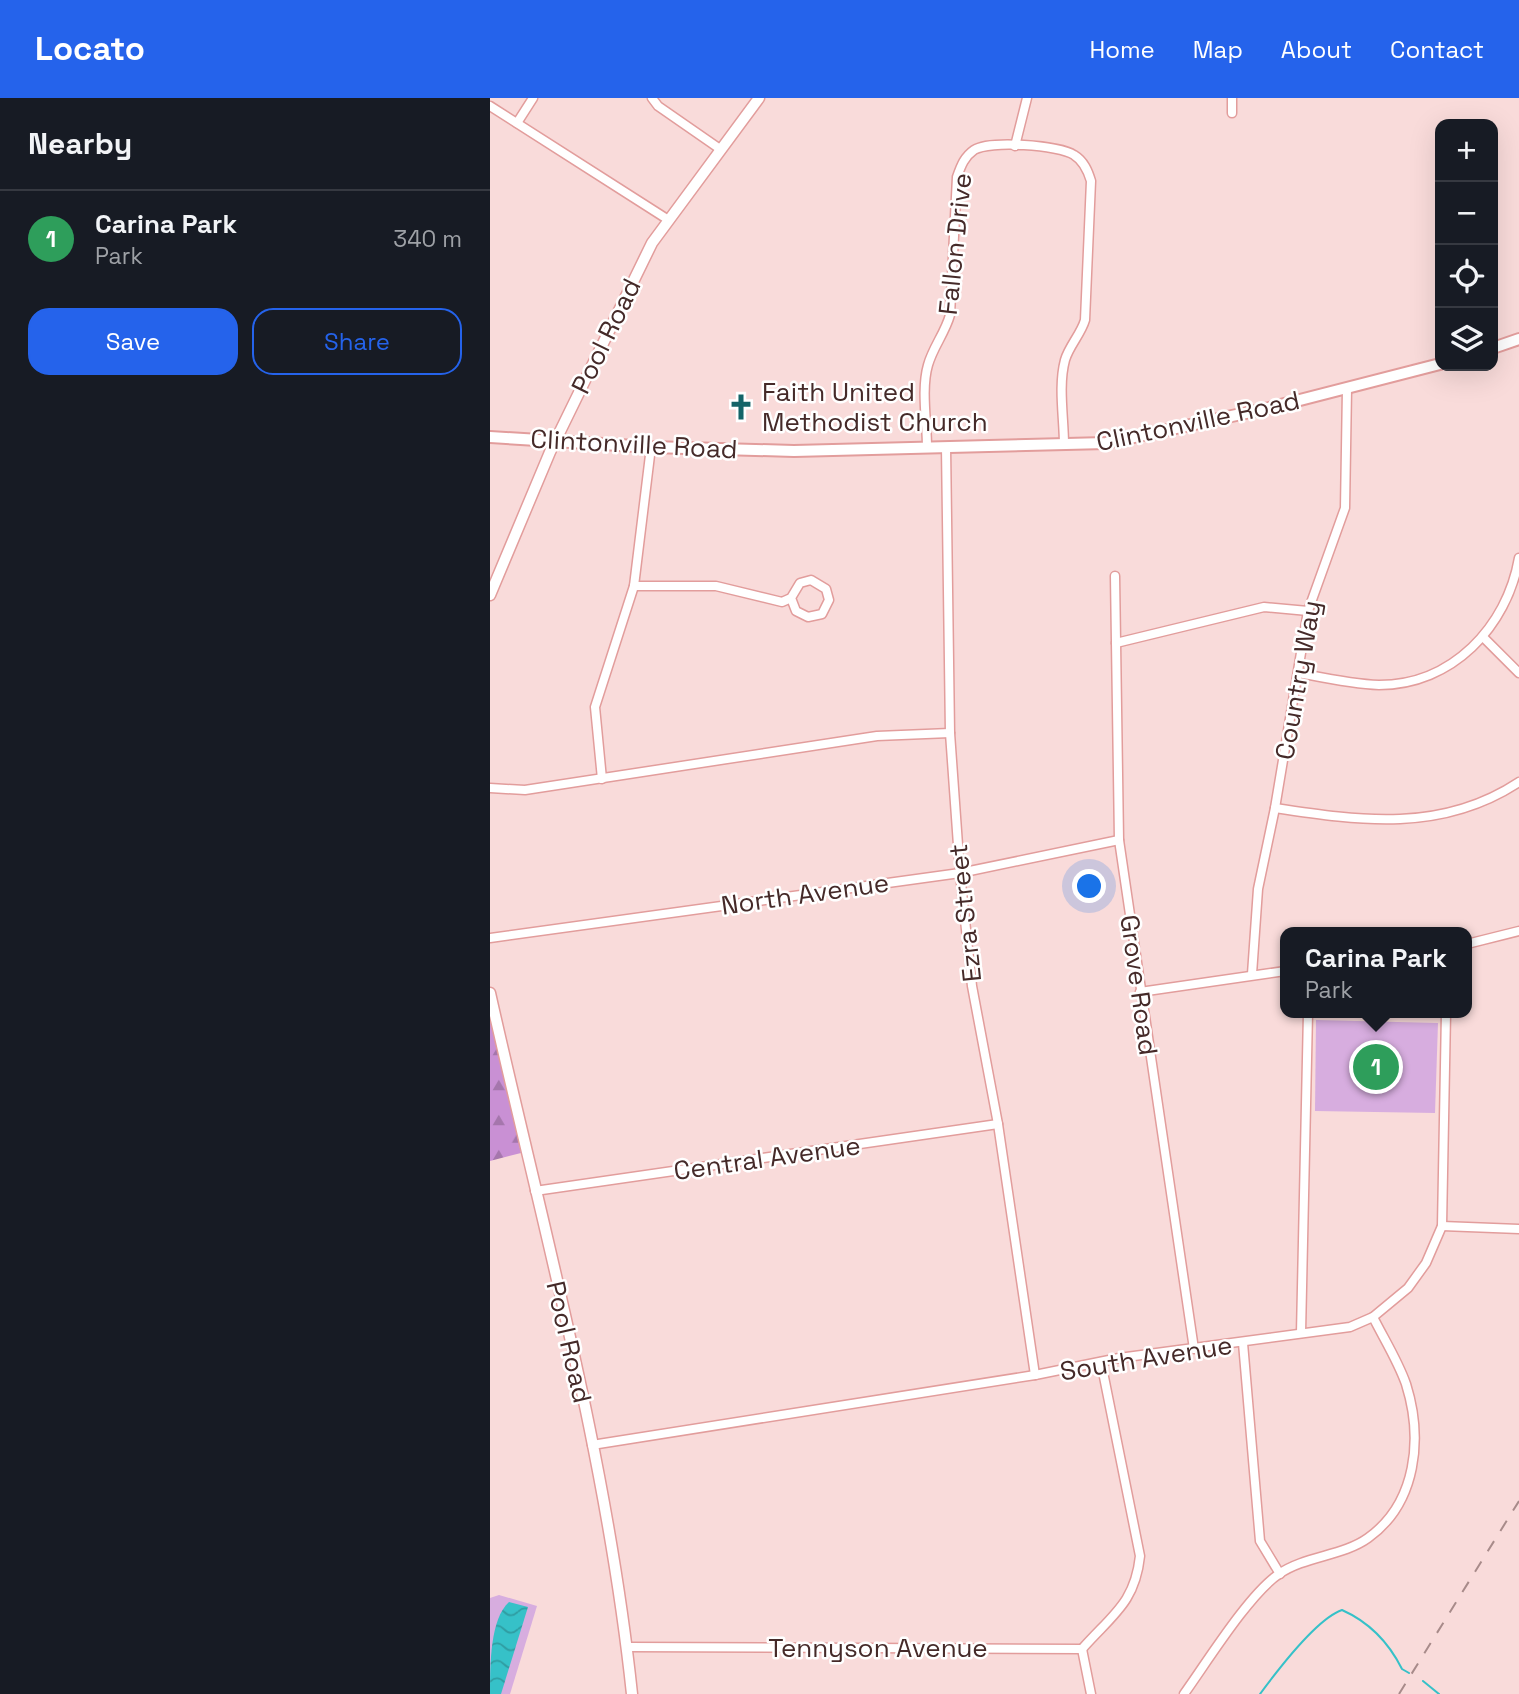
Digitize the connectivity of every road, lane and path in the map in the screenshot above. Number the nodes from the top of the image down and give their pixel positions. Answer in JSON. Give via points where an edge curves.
{"nodes":[{"id":1,"x":533,"y":98,"type":"edge"},
{"id":2,"x":652,"y":98,"type":"edge"},
{"id":3,"x":759,"y":98,"type":"edge"},
{"id":4,"x":1027,"y":98,"type":"edge"},
{"id":5,"x":1232,"y":98,"type":"edge"},
{"id":6,"x":490,"y":106,"type":"edge"},
{"id":7,"x":1232,"y":113,"type":"dead end"},
{"id":8,"x":517,"y":123,"type":"junction"},
{"id":9,"x":1015,"y":146,"type":"junction"},
{"id":10,"x":720,"y":149,"type":"junction"},
{"id":11,"x":667,"y":219,"type":"junction"},
{"id":12,"x":1519,"y":339,"type":"edge"},
{"id":13,"x":1498,"y":346,"type":"edge"},
{"id":14,"x":1435,"y":365,"type":"edge"},
{"id":15,"x":1347,"y":389,"type":"junction"},
{"id":16,"x":490,"y":437,"type":"edge"},
{"id":17,"x":556,"y":440,"type":"junction"},
{"id":18,"x":1064,"y":445,"type":"junction"},
{"id":19,"x":651,"y":447,"type":"junction"},
{"id":20,"x":927,"y":447,"type":"junction"},
{"id":21,"x":946,"y":447,"type":"junction"},
{"id":22,"x":1519,"y":558,"type":"edge"},
{"id":23,"x":1115,"y":576,"type":"dead end"},
{"id":24,"x":634,"y":586,"type":"junction"},
{"id":25,"x":490,"y":595,"type":"edge"},
{"id":26,"x":792,"y":598,"type":"junction"},
{"id":27,"x":1308,"y":611,"type":"junction"},
{"id":28,"x":1484,"y":638,"type":"junction"},
{"id":29,"x":1116,"y":643,"type":"junction"},
{"id":30,"x":1298,"y":673,"type":"junction"},
{"id":31,"x":1519,"y":673,"type":"edge"},
{"id":32,"x":950,"y":733,"type":"junction"},
{"id":33,"x":602,"y":779,"type":"junction"},
{"id":34,"x":1519,"y":782,"type":"edge"},
{"id":35,"x":490,"y":788,"type":"edge"},
{"id":36,"x":1275,"y":808,"type":"junction"},
{"id":37,"x":1119,"y":839,"type":"junction"},
{"id":38,"x":960,"y":873,"type":"junction"},
{"id":39,"x":1519,"y":931,"type":"edge"},
{"id":40,"x":490,"y":938,"type":"edge"},
{"id":41,"x":1472,"y":943,"type":"edge"},
{"id":42,"x":1280,"y":971,"type":"edge"},
{"id":43,"x":1252,"y":974,"type":"junction"},
{"id":44,"x":1140,"y":992,"type":"junction"},
{"id":45,"x":490,"y":993,"type":"edge"},
{"id":46,"x":1308,"y":1018,"type":"edge"},
{"id":47,"x":1446,"y":1018,"type":"edge"},
{"id":48,"x":998,"y":1124,"type":"junction"},
{"id":49,"x":535,"y":1191,"type":"junction"},
{"id":50,"x":1442,"y":1226,"type":"junction"},
{"id":51,"x":1519,"y":1229,"type":"edge"},
{"id":52,"x":1373,"y":1317,"type":"junction"},
{"id":53,"x":1301,"y":1332,"type":"junction"},
{"id":54,"x":1243,"y":1343,"type":"junction"},
{"id":55,"x":1194,"y":1349,"type":"junction"},
{"id":56,"x":1101,"y":1362,"type":"junction"},
{"id":57,"x":1035,"y":1375,"type":"junction"},
{"id":58,"x":592,"y":1445,"type":"junction"},
{"id":59,"x":1280,"y":1574,"type":"junction"},
{"id":60,"x":627,"y":1647,"type":"junction"},
{"id":61,"x":1082,"y":1648,"type":"junction"},
{"id":62,"x":632,"y":1694,"type":"edge"},
{"id":63,"x":1091,"y":1694,"type":"edge"},
{"id":64,"x":1184,"y":1694,"type":"edge"}],
"edges":[{"from":1,"to":8,"type":"street"},
{"from":2,"to":10,"type":"street"},
{"from":3,"to":10,"type":"street","name":"Pool Road"},
{"from":4,"to":9,"type":"street"},
{"from":5,"to":7,"type":"street"},
{"from":6,"to":8,"type":"street"},
{"from":8,"to":11,"type":"street"},
{"from":9,"to":18,"type":"street","name":"Fallon Drive","via":[[1060,148],[1076,155],[1091,181],[1085,320],[1065,357],[1063,374]]},
{"from":9,"to":20,"type":"street","name":"Fallon Drive","via":[[988,145],[974,150],[962,161],[957,177],[950,315],[927,368]]},
{"from":10,"to":11,"type":"street","name":"Pool Road"},
{"from":11,"to":17,"type":"street","name":"Pool Road"},
{"from":12,"to":13,"type":"main road"},
{"from":14,"to":15,"type":"main road","name":"Clintonville Road"},
{"from":15,"to":18,"type":"main road","name":"Clintonville Road","via":[[1143,437]]},
{"from":15,"to":27,"type":"street","name":"Country Way","via":[[1345,508]]},
{"from":16,"to":17,"type":"main road","name":"Clintonville Road"},
{"from":17,"to":19,"type":"main road","name":"Clintonville Road"},
{"from":17,"to":25,"type":"street","name":"Pool Road"},
{"from":18,"to":21,"type":"main road","name":"Clintonville Road"},
{"from":19,"to":20,"type":"main road","name":"Clintonville Road","via":[[794,451]]},
{"from":19,"to":24,"type":"street"},
{"from":20,"to":21,"type":"main road","name":"Clintonville Road"},
{"from":21,"to":32,"type":"street","name":"Ezra Street"},
{"from":22,"to":28,"type":"street","via":[[1509,598]]},
{"from":23,"to":29,"type":"street","name":"Grove Road"},
{"from":24,"to":26,"type":"street","via":[[716,586],[774,601]]},
{"from":24,"to":33,"type":"street","via":[[595,707]]},
{"from":26,"to":26,"type":"street","via":[[800,583],[811,580],[826,589],[829,600],[822,614],[808,617],[796,611]]},
{"from":27,"to":29,"type":"street","via":[[1264,607]]},
{"from":27,"to":30,"type":"street","name":"Country Way"},
{"from":28,"to":30,"type":"street","via":[[1453,663],[1399,683],[1367,684]]},
{"from":28,"to":31,"type":"street"},
{"from":29,"to":37,"type":"street","name":"Grove Road"},
{"from":30,"to":36,"type":"street","name":"Country Way"},
{"from":32,"to":33,"type":"street","via":[[877,736]]},
{"from":32,"to":38,"type":"street","name":"Ezra Street"},
{"from":33,"to":35,"type":"street","via":[[525,790]]},
{"from":34,"to":36,"type":"street","via":[[1478,803],[1427,817],[1353,820]]},
{"from":36,"to":43,"type":"street","name":"Country Way","via":[[1258,889]]},
{"from":37,"to":38,"type":"street","name":"North Avenue"},
{"from":37,"to":44,"type":"street","name":"Grove Road"},
{"from":38,"to":40,"type":"street","name":"North Avenue"},
{"from":38,"to":48,"type":"street","name":"Ezra Street","via":[[972,985]]},
{"from":39,"to":41,"type":"street"},
{"from":42,"to":43,"type":"street"},
{"from":43,"to":44,"type":"street"},
{"from":44,"to":55,"type":"street","name":"Grove Road"},
{"from":45,"to":49,"type":"street","name":"Pool Road"},
{"from":46,"to":53,"type":"street"},
{"from":47,"to":50,"type":"street","name":"South Avenue"},
{"from":48,"to":49,"type":"street","name":"Central Avenue"},
{"from":48,"to":57,"type":"street","name":"Ezra Street"},
{"from":49,"to":58,"type":"street","name":"Pool Road"},
{"from":50,"to":51,"type":"street"},
{"from":50,"to":52,"type":"street","name":"South Avenue","via":[[1408,1289]]},
{"from":52,"to":53,"type":"street","name":"South Avenue","via":[[1350,1327]]},
{"from":52,"to":59,"type":"street","via":[[1412,1405],[1414,1460],[1406,1494],[1390,1518],[1367,1539]]},
{"from":53,"to":54,"type":"street","name":"South Avenue"},
{"from":54,"to":55,"type":"street","name":"South Avenue"},
{"from":54,"to":59,"type":"street","via":[[1260,1541]]},
{"from":55,"to":56,"type":"street","name":"South Avenue"},
{"from":56,"to":57,"type":"street","name":"South Avenue"},
{"from":56,"to":61,"type":"street","via":[[1140,1556],[1130,1598]]},
{"from":57,"to":58,"type":"street","name":"South Avenue"},
{"from":58,"to":60,"type":"street","name":"Pool Road"},
{"from":59,"to":64,"type":"street","via":[[1247,1608]]},
{"from":60,"to":61,"type":"street","name":"Tennyson Avenue"},
{"from":60,"to":62,"type":"street","name":"Pool Road"},
{"from":61,"to":63,"type":"street"}]}
